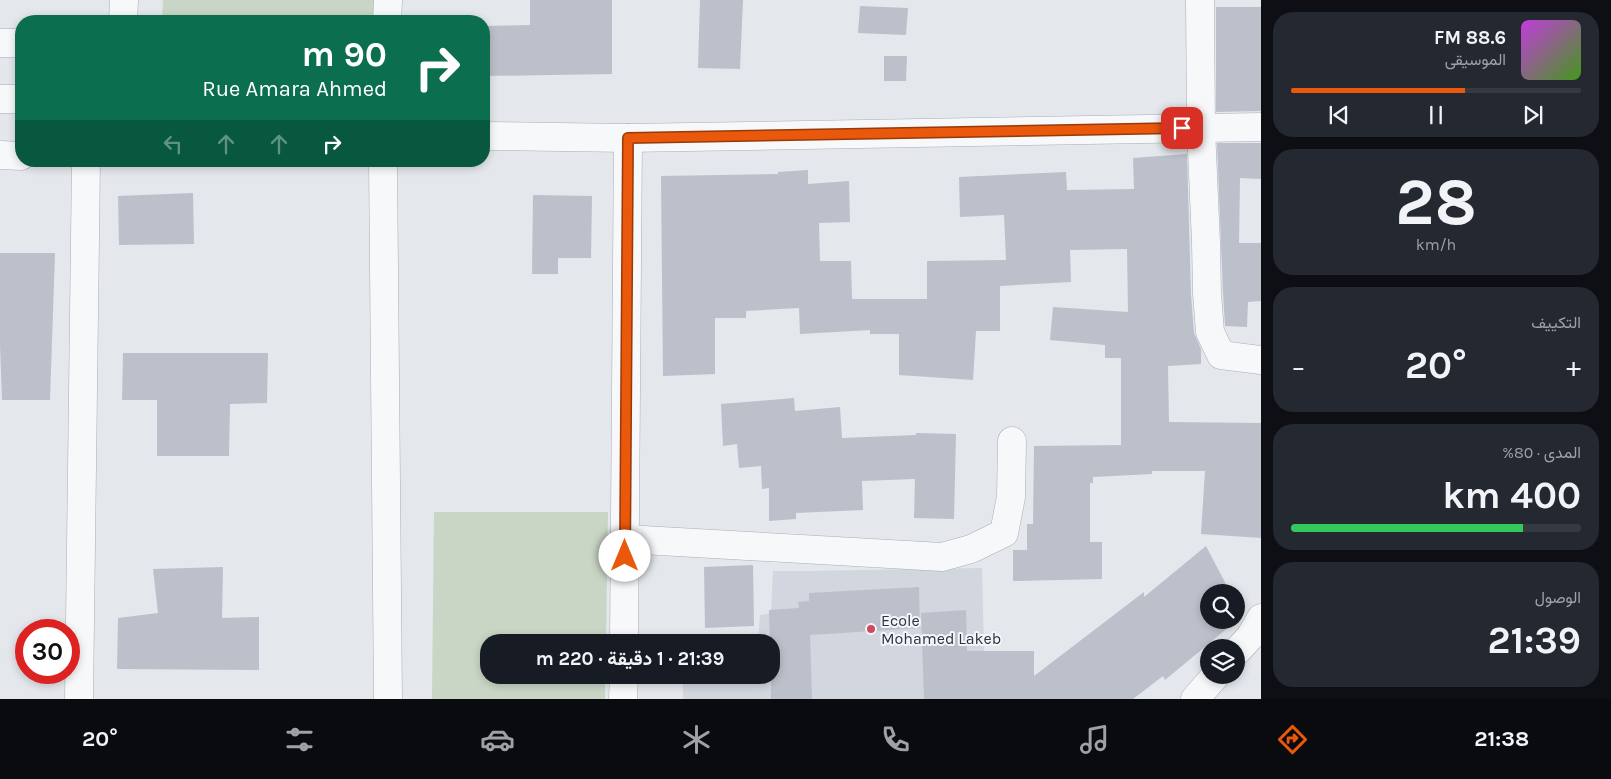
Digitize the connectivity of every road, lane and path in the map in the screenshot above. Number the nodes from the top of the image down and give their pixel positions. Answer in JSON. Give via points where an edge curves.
{"nodes":[{"id":1,"x":124,"y":0,"type":"edge"},
{"id":2,"x":388,"y":0,"type":"edge"},
{"id":3,"x":1200,"y":0,"type":"edge"},
{"id":4,"x":123,"y":15,"type":"edge"},
{"id":5,"x":387,"y":15,"type":"edge"},
{"id":6,"x":0,"y":43,"type":"edge"},
{"id":7,"x":15,"y":43,"type":"edge"},
{"id":8,"x":0,"y":99,"type":"edge"},
{"id":9,"x":15,"y":100,"type":"edge"},
{"id":10,"x":1261,"y":126,"type":"edge"},
{"id":11,"x":1201,"y":128,"type":"junction"},
{"id":12,"x":490,"y":136,"type":"edge"},
{"id":13,"x":628,"y":138,"type":"junction"},
{"id":14,"x":0,"y":155,"type":"edge"},
{"id":15,"x":15,"y":156,"type":"edge"},
{"id":16,"x":86,"y":167,"type":"edge"},
{"id":17,"x":384,"y":167,"type":"edge"},
{"id":18,"x":1261,"y":360,"type":"edge"},
{"id":19,"x":1012,"y":441,"type":"dead end"},
{"id":20,"x":625,"y":539,"type":"junction"},
{"id":21,"x":1261,"y":618,"type":"edge"},
{"id":22,"x":624,"y":634,"type":"edge"},
{"id":23,"x":1245,"y":642,"type":"edge"},
{"id":24,"x":624,"y":684,"type":"edge"},
{"id":25,"x":1208,"y":684,"type":"edge"},
{"id":26,"x":79,"y":699,"type":"edge"},
{"id":27,"x":388,"y":699,"type":"edge"},
{"id":28,"x":624,"y":699,"type":"edge"},
{"id":29,"x":1195,"y":699,"type":"edge"}],
"edges":[{"from":1,"to":4,"type":"street"},
{"from":2,"to":5,"type":"street"},
{"from":3,"to":11,"type":"street"},
{"from":6,"to":7,"type":"street"},
{"from":8,"to":9,"type":"street"},
{"from":10,"to":11,"type":"street"},
{"from":11,"to":13,"type":"street"},
{"from":11,"to":18,"type":"street","via":[[1210,332],[1221,355]]},
{"from":12,"to":13,"type":"street"},
{"from":13,"to":20,"type":"street"},
{"from":14,"to":15,"type":"street"},
{"from":16,"to":26,"type":"street"},
{"from":17,"to":27,"type":"street"},
{"from":19,"to":20,"type":"street","via":[[1011,497],[1004,533],[972,549],[949,555]]},
{"from":20,"to":22,"type":"street"},
{"from":21,"to":23,"type":"street"},
{"from":24,"to":28,"type":"street"},
{"from":25,"to":29,"type":"street"}]}
